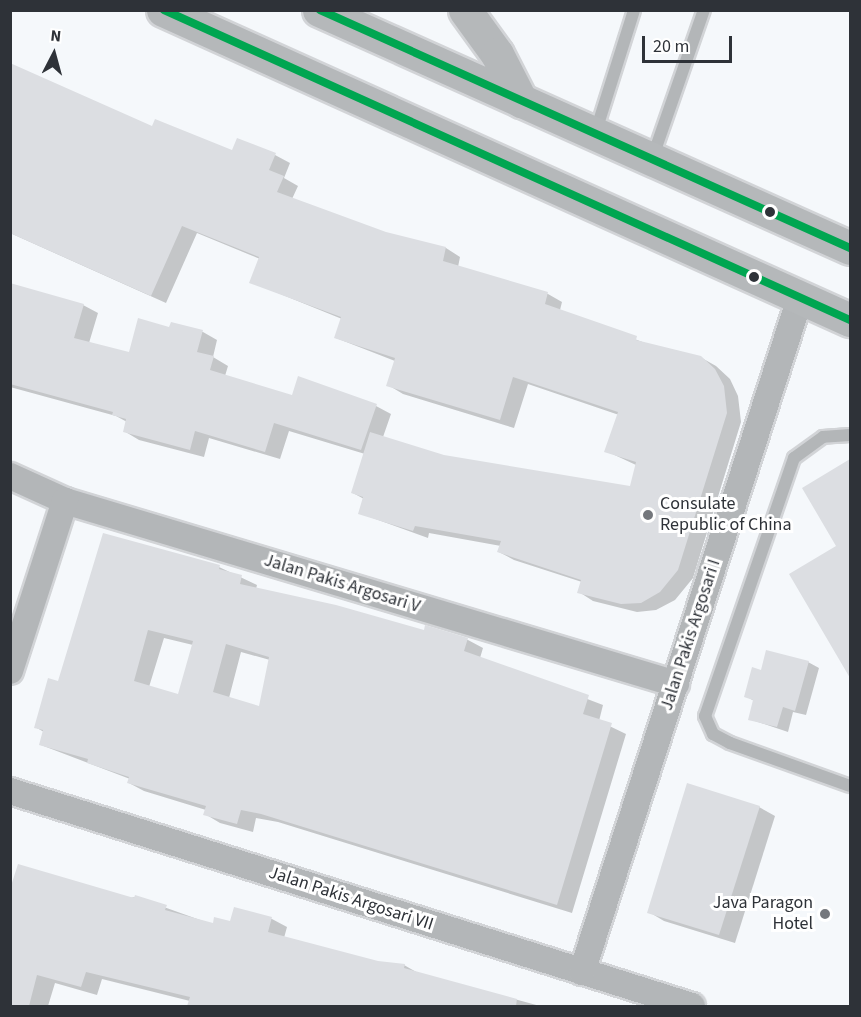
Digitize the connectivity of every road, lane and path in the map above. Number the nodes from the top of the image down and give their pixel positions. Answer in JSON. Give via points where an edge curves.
{"nodes":[{"id":1,"x":163,"y":10,"type":"edge"},
{"id":2,"x":319,"y":10,"type":"edge"},
{"id":3,"x":465,"y":10,"type":"edge"},
{"id":4,"x":634,"y":10,"type":"edge"},
{"id":5,"x":704,"y":10,"type":"edge"},
{"id":6,"x":521,"y":101,"type":"junction"},
{"id":7,"x":595,"y":135,"type":"junction"},
{"id":8,"x":652,"y":160,"type":"junction"},
{"id":9,"x":850,"y":248,"type":"edge"},
{"id":10,"x":800,"y":298,"type":"junction"},
{"id":11,"x":850,"y":320,"type":"edge"},
{"id":12,"x":850,"y":435,"type":"edge"},
{"id":13,"x":10,"y":476,"type":"edge"},
{"id":14,"x":65,"y":501,"type":"junction"},
{"id":15,"x":10,"y":671,"type":"edge"},
{"id":16,"x":676,"y":684,"type":"junction"},
{"id":17,"x":850,"y":786,"type":"edge"},
{"id":18,"x":10,"y":791,"type":"edge"},
{"id":19,"x":582,"y":972,"type":"junction"},
{"id":20,"x":692,"y":1006,"type":"edge"}],
"edges":[{"from":1,"to":10,"type":"main road"},
{"from":2,"to":6,"type":"main road"},
{"from":3,"to":6,"type":"main road","via":[[497,54]]},
{"from":4,"to":7,"type":"lane"},
{"from":5,"to":8,"type":"lane"},
{"from":6,"to":7,"type":"main road"},
{"from":7,"to":8,"type":"main road"},
{"from":8,"to":9,"type":"main road"},
{"from":10,"to":11,"type":"main road"},
{"from":10,"to":16,"type":"street","name":"Jalan Pakis Argosari I"},
{"from":12,"to":17,"type":"lane","via":[[823,437],[794,458],[705,716],[713,734],[730,743]]},
{"from":13,"to":14,"type":"street","name":"Jalan Pakis Argosari V"},
{"from":14,"to":15,"type":"street"},
{"from":14,"to":16,"type":"street","name":"Jalan Pakis Argosari V"},
{"from":16,"to":19,"type":"street","name":"Jalan Pakis Argosari I"},
{"from":18,"to":19,"type":"street","name":"Jalan Pakis Argosari VII"},
{"from":19,"to":20,"type":"street","name":"Jalan Pakis Argosari VII"}]}
